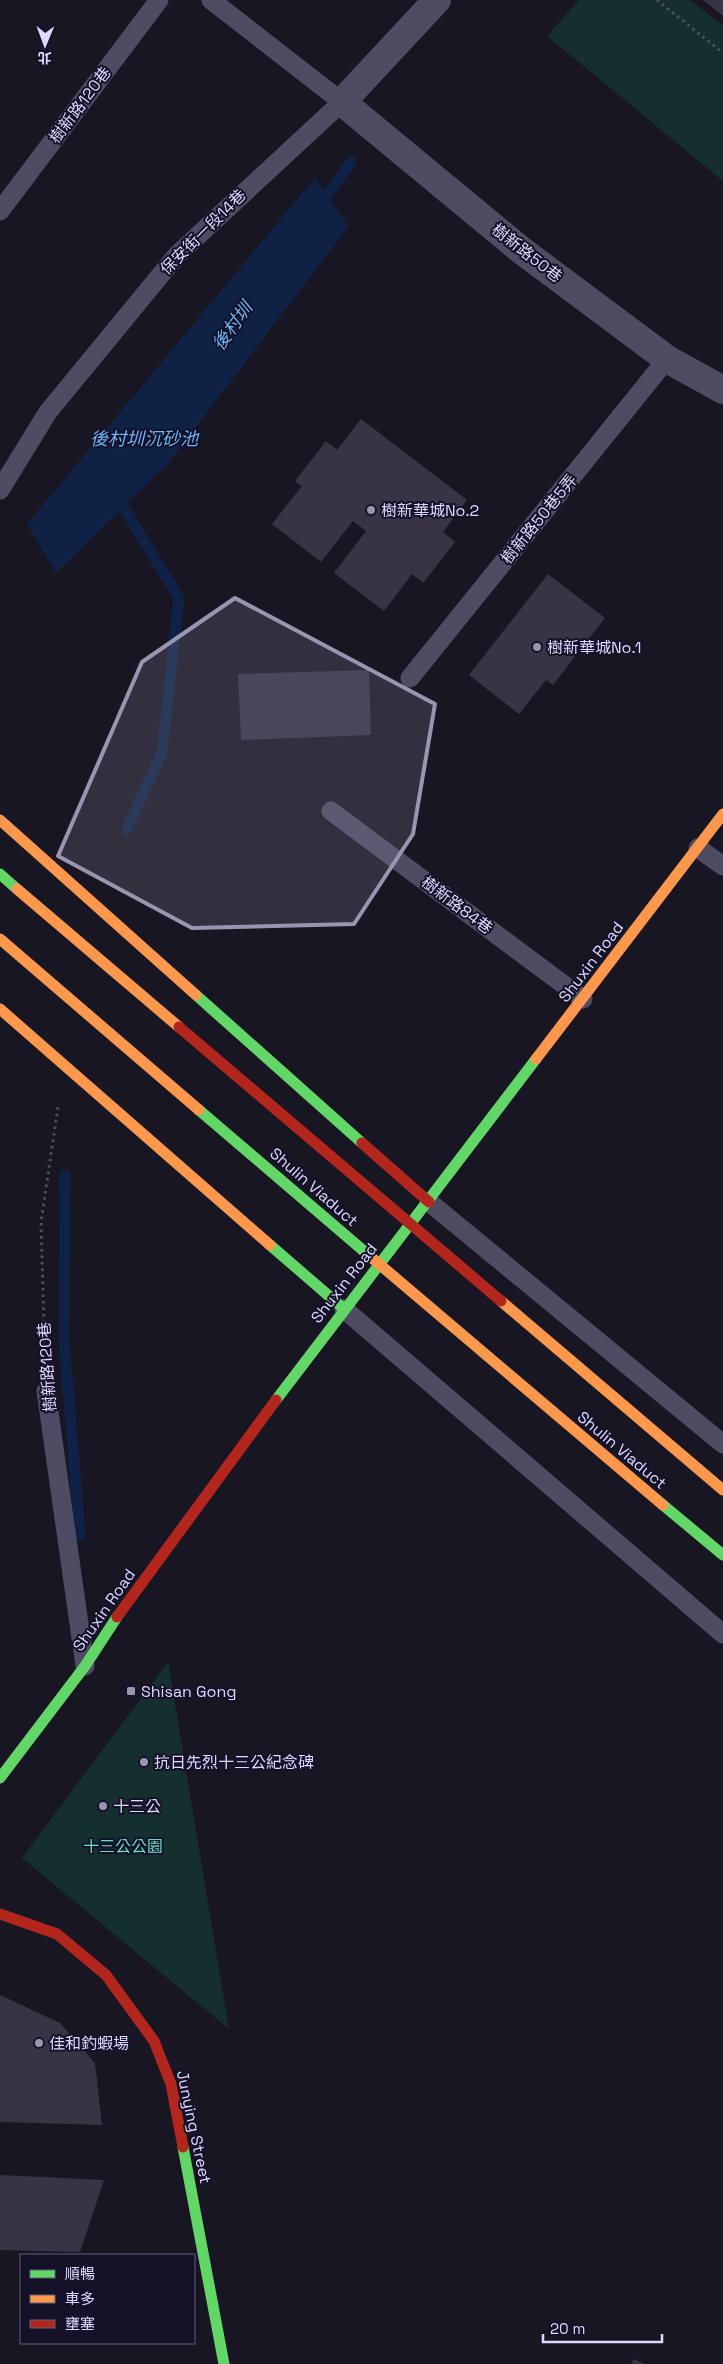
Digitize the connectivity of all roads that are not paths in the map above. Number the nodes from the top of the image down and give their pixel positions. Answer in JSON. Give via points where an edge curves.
{"nodes":[{"id":1,"x":159,"y":0,"type":"edge"},
{"id":2,"x":211,"y":0,"type":"edge"},
{"id":3,"x":437,"y":0,"type":"edge"},
{"id":4,"x":342,"y":102,"type":"junction"},
{"id":5,"x":0,"y":211,"type":"edge"},
{"id":6,"x":667,"y":359,"type":"junction"},
{"id":7,"x":723,"y":390,"type":"edge"},
{"id":8,"x":0,"y":490,"type":"edge"},
{"id":9,"x":410,"y":678,"type":"dead end"},
{"id":10,"x":331,"y":811,"type":"dead end"},
{"id":11,"x":723,"y":814,"type":"edge"},
{"id":12,"x":0,"y":820,"type":"edge"},
{"id":13,"x":698,"y":848,"type":"junction"},
{"id":14,"x":723,"y":866,"type":"edge"},
{"id":15,"x":0,"y":874,"type":"edge"},
{"id":16,"x":0,"y":939,"type":"edge"},
{"id":17,"x":583,"y":999,"type":"junction"},
{"id":18,"x":0,"y":1009,"type":"edge"},
{"id":19,"x":429,"y":1202,"type":"junction"},
{"id":20,"x":344,"y":1309,"type":"junction"},
{"id":21,"x":46,"y":1391,"type":"road end"},
{"id":22,"x":723,"y":1444,"type":"edge"},
{"id":23,"x":723,"y":1490,"type":"edge"},
{"id":24,"x":723,"y":1555,"type":"edge"},
{"id":25,"x":723,"y":1634,"type":"edge"},
{"id":26,"x":85,"y":1666,"type":"junction"},
{"id":27,"x":0,"y":1778,"type":"edge"},
{"id":28,"x":0,"y":1914,"type":"edge"},
{"id":29,"x":224,"y":2364,"type":"edge"}],
"edges":[{"from":1,"to":5,"type":"lane","name":"樹新路120巷"},
{"from":2,"to":4,"type":"lane"},
{"from":3,"to":4,"type":"street","name":"保安街一段14巷"},
{"from":4,"to":6,"type":"street","name":"樹新路50巷","via":[[521,250]]},
{"from":4,"to":8,"type":"lane","name":"保安街一段14巷","via":[[177,255],[48,412]]},
{"from":6,"to":7,"type":"street","name":"樹新路50巷"},
{"from":6,"to":9,"type":"lane","name":"樹新路50巷5弄"},
{"from":10,"to":17,"type":"lane","name":"樹新路84巷"},
{"from":11,"to":13,"type":"main road","name":"Shuxin Road"},
{"from":12,"to":19,"type":"main road"},
{"from":13,"to":14,"type":"lane"},
{"from":13,"to":17,"type":"main road","name":"Shuxin Road"},
{"from":15,"to":23,"type":"main road","bridge":true},
{"from":16,"to":24,"type":"main road","name":"Shulin Viaduct","bridge":true,"via":[[579,1436]]},
{"from":17,"to":19,"type":"main road","name":"Shuxin Road"},
{"from":18,"to":20,"type":"main road"},
{"from":19,"to":20,"type":"main road","name":"Shuxin Road"},
{"from":19,"to":22,"type":"lane"},
{"from":20,"to":25,"type":"lane"},
{"from":20,"to":26,"type":"main road","name":"Shuxin Road","via":[[128,1601]]},
{"from":21,"to":26,"type":"lane","name":"樹新路120巷"},
{"from":26,"to":27,"type":"main road","name":"Shuxin Road"},
{"from":28,"to":29,"type":"main road","name":"Junying Street","via":[[57,1934],[106,1975],[154,2041],[171,2084]]}]}
